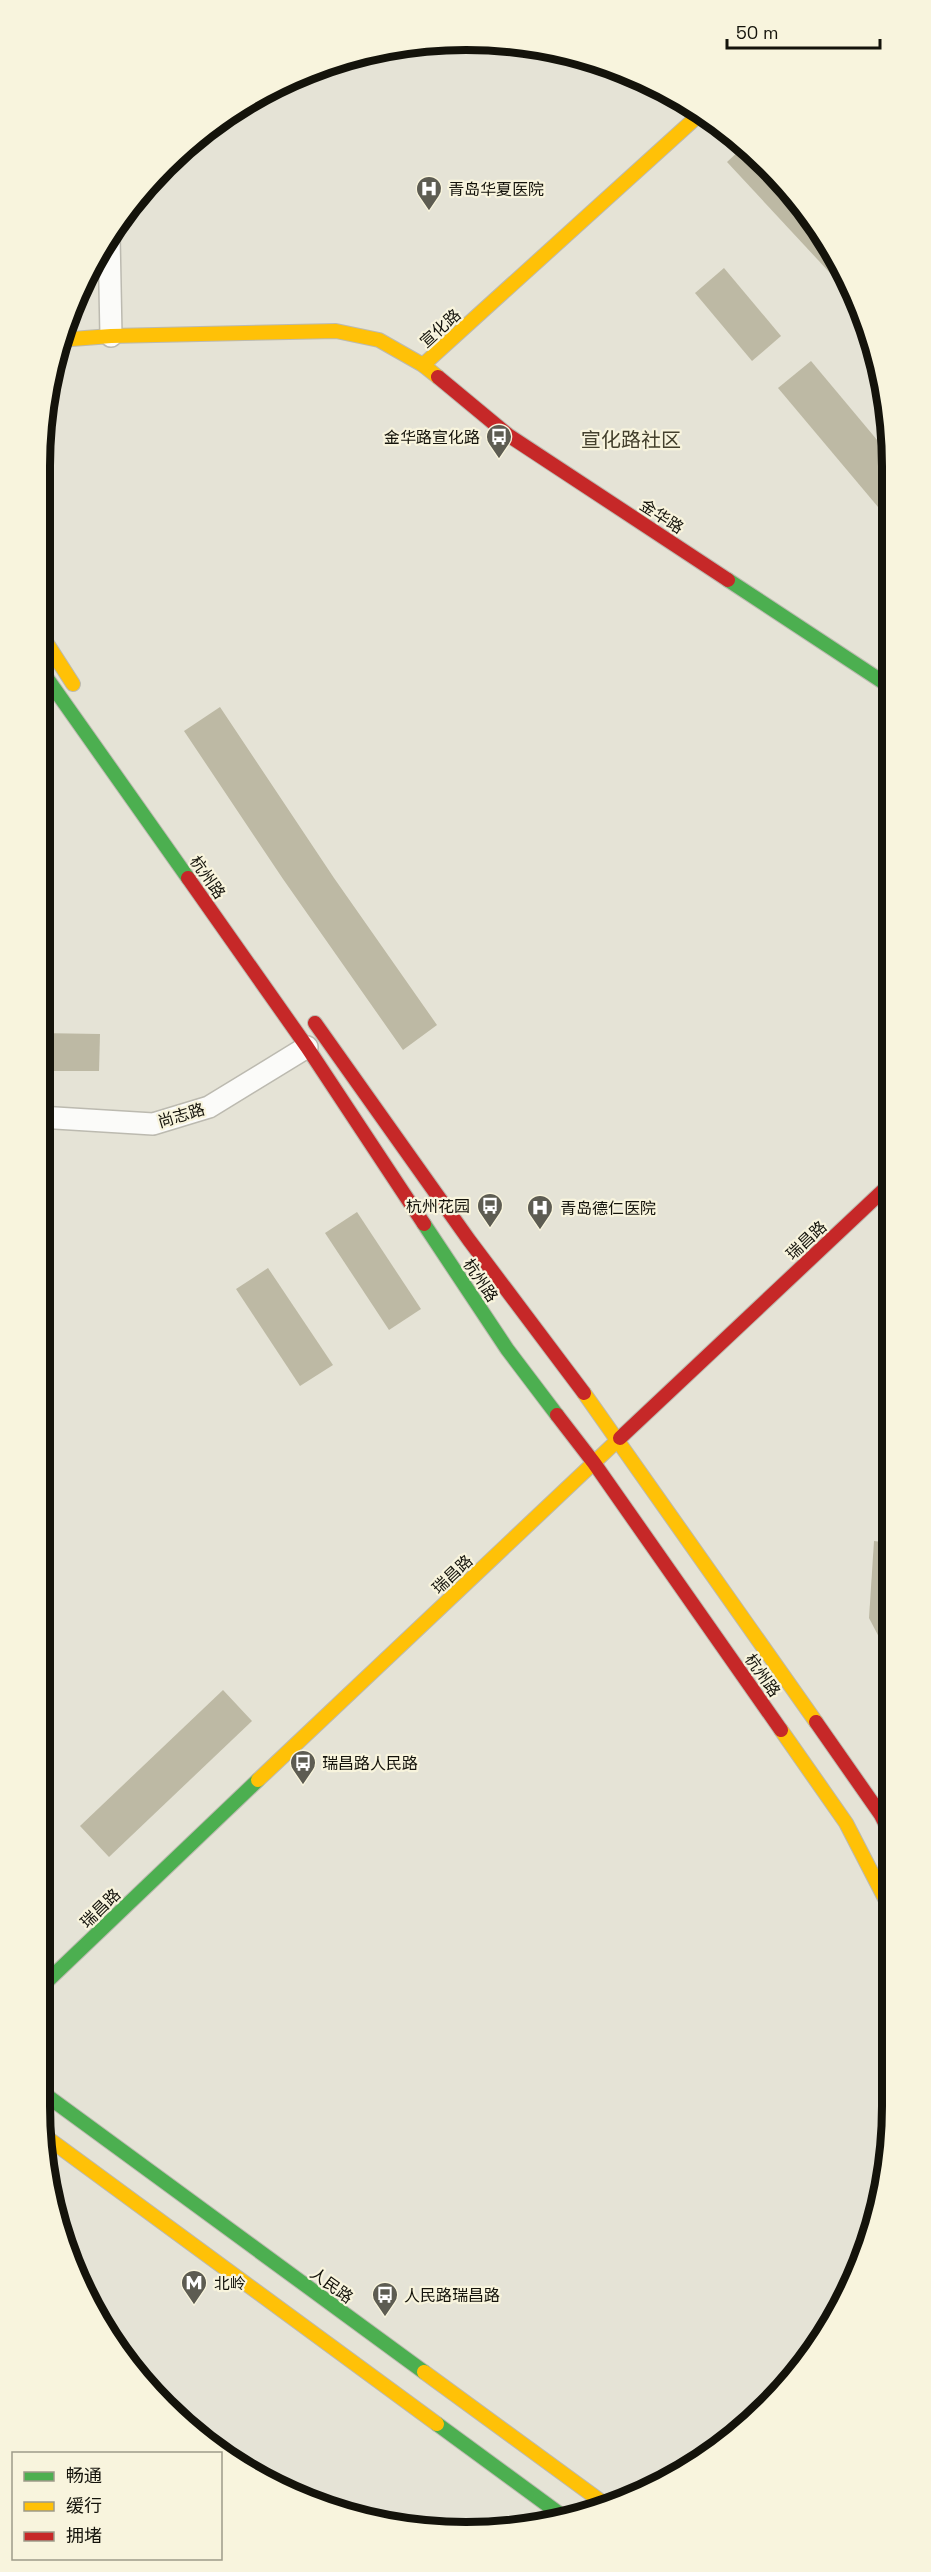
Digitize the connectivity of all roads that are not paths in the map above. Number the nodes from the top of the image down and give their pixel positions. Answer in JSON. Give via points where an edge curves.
{"nodes":[{"id":1,"x":695,"y":119,"type":"edge"},
{"id":2,"x":109,"y":250,"type":"edge"},
{"id":3,"x":111,"y":336,"type":"junction"},
{"id":4,"x":70,"y":339,"type":"edge"},
{"id":5,"x":423,"y":365,"type":"junction"},
{"id":6,"x":50,"y":649,"type":"edge"},
{"id":7,"x":882,"y":681,"type":"edge"},
{"id":8,"x":50,"y":683,"type":"edge"},
{"id":9,"x":82,"y":696,"type":"dead end"},
{"id":10,"x":303,"y":1007,"type":"dead end"},
{"id":11,"x":307,"y":1047,"type":"junction"},
{"id":12,"x":50,"y":1118,"type":"edge"},
{"id":13,"x":882,"y":1192,"type":"edge"},
{"id":14,"x":619,"y":1439,"type":"junction"},
{"id":15,"x":594,"y":1463,"type":"junction"},
{"id":16,"x":882,"y":1817,"type":"edge"},
{"id":17,"x":882,"y":1893,"type":"edge"},
{"id":18,"x":50,"y":1978,"type":"edge"},
{"id":19,"x":50,"y":2098,"type":"edge"},
{"id":20,"x":51,"y":2140,"type":"edge"},
{"id":21,"x":599,"y":2500,"type":"edge"},
{"id":22,"x":557,"y":2512,"type":"edge"}],
"edges":[{"from":1,"to":5,"type":"main road","name":"宣化路"},
{"from":2,"to":3,"type":"street"},
{"from":3,"to":4,"type":"main road","name":"宣化路"},
{"from":3,"to":5,"type":"main road","name":"宣化路","via":[[336,331],[379,340]]},
{"from":5,"to":7,"type":"main road","name":"金华路","via":[[508,435]]},
{"from":6,"to":9,"type":"main road"},
{"from":8,"to":11,"type":"main road","name":"杭州路"},
{"from":10,"to":14,"type":"main road","name":"杭州路","via":[[469,1240]]},
{"from":11,"to":12,"type":"street","name":"尚志路","via":[[209,1107],[153,1124]]},
{"from":11,"to":15,"type":"main road","name":"杭州路","via":[[507,1349]]},
{"from":13,"to":14,"type":"main road","name":"瑞昌路"},
{"from":14,"to":15,"type":"main road","name":"瑞昌路"},
{"from":14,"to":16,"type":"main road","name":"杭州路"},
{"from":15,"to":17,"type":"main road","name":"杭州路","via":[[846,1823]]},
{"from":15,"to":18,"type":"main road","name":"瑞昌路"},
{"from":19,"to":21,"type":"main road","name":"人民路"},
{"from":20,"to":22,"type":"main road"}]}
